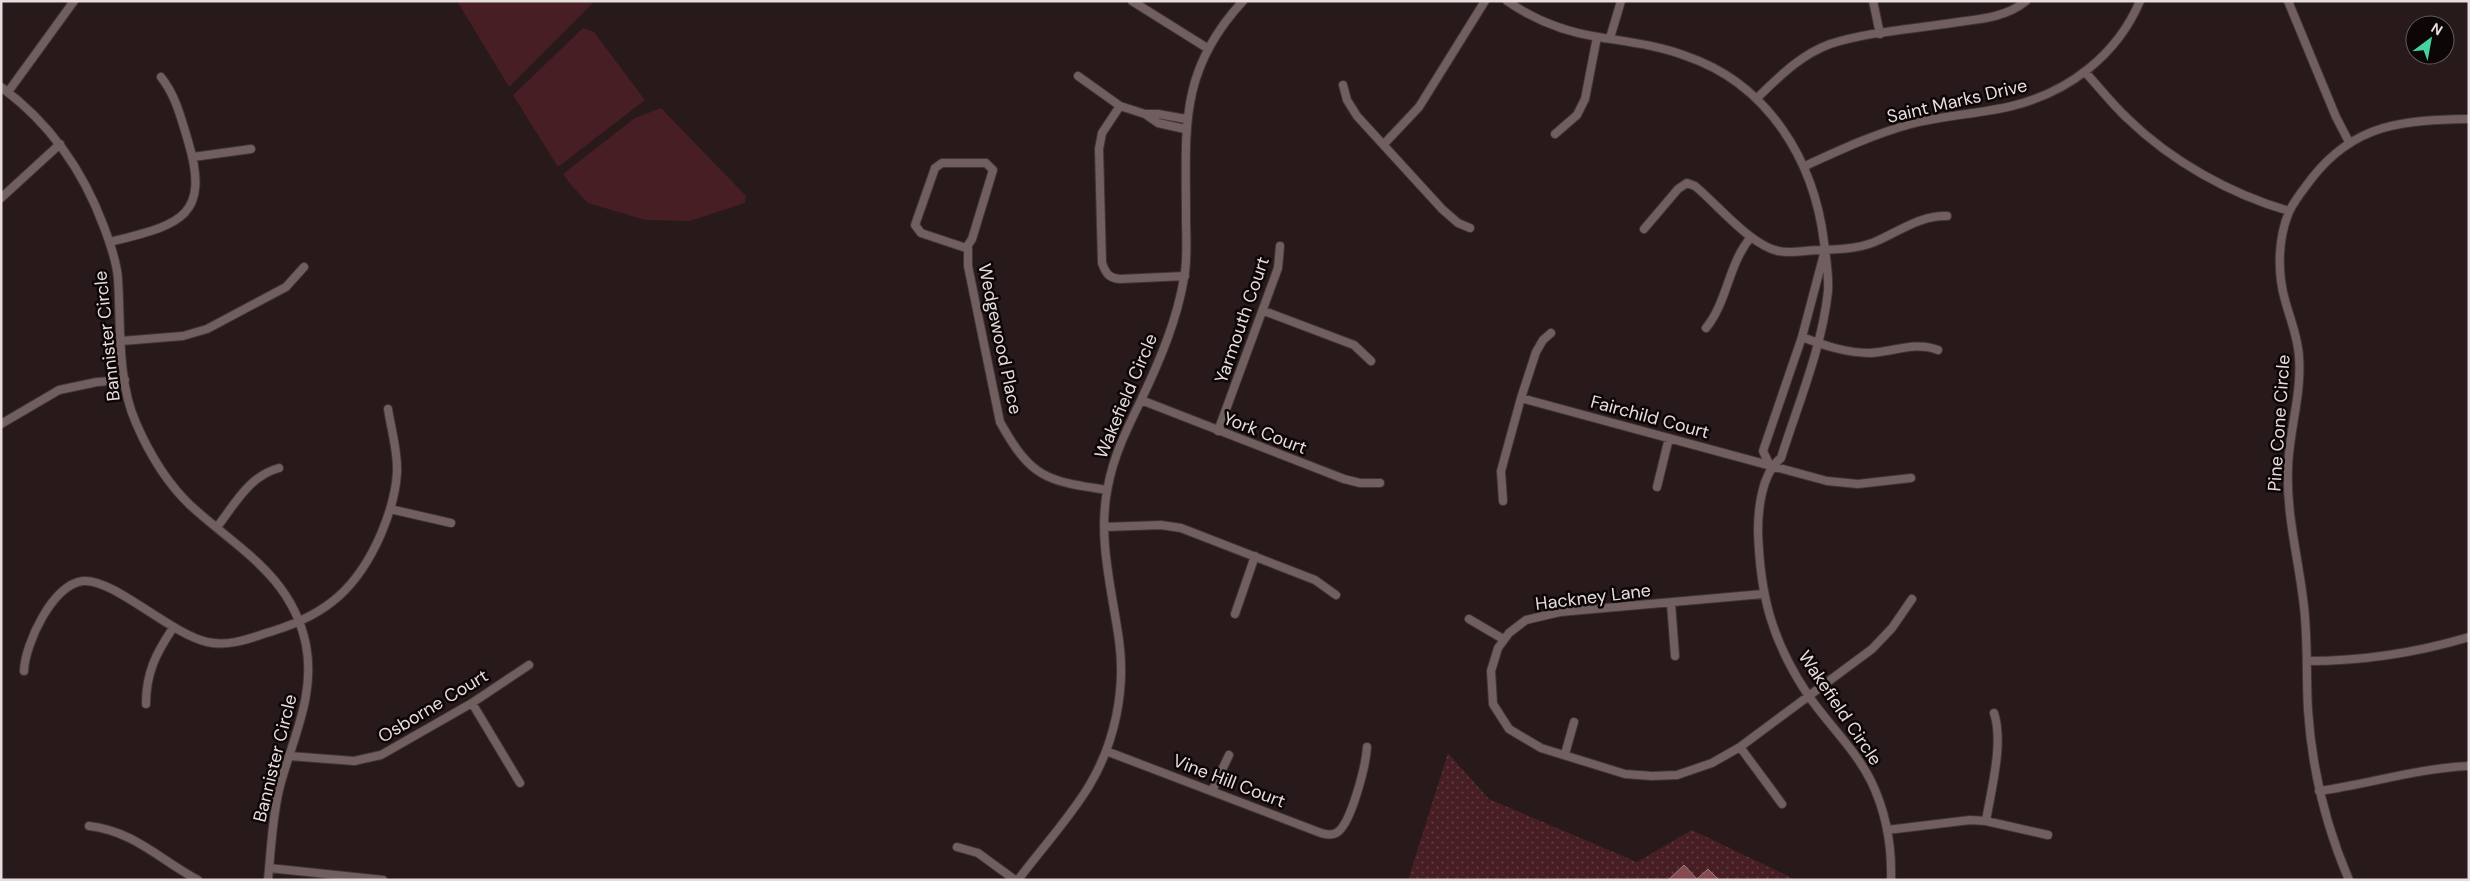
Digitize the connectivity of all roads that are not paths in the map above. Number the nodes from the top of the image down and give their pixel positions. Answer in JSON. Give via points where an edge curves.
{"nodes":[{"id":1,"x":74,"y":1,"type":"edge"},
{"id":2,"x":1132,"y":1,"type":"edge"},
{"id":3,"x":1243,"y":1,"type":"edge"},
{"id":4,"x":1485,"y":1,"type":"edge"},
{"id":5,"x":1507,"y":1,"type":"edge"},
{"id":6,"x":1621,"y":1,"type":"edge"},
{"id":7,"x":1873,"y":1,"type":"edge"},
{"id":8,"x":2026,"y":1,"type":"edge"},
{"id":9,"x":2140,"y":1,"type":"edge"},
{"id":10,"x":2288,"y":1,"type":"edge"},
{"id":11,"x":1880,"y":34,"type":"junction"},
{"id":12,"x":1597,"y":37,"type":"junction"},
{"id":13,"x":1610,"y":38,"type":"junction"},
{"id":14,"x":1207,"y":48,"type":"junction"},
{"id":15,"x":2085,"y":72,"type":"junction"},
{"id":16,"x":1078,"y":76,"type":"dead end"},
{"id":17,"x":161,"y":77,"type":"dead end"},
{"id":18,"x":1342,"y":84,"type":"dead end"},
{"id":19,"x":4,"y":89,"type":"edge"},
{"id":20,"x":1757,"y":98,"type":"junction"},
{"id":21,"x":1120,"y":106,"type":"junction"},
{"id":22,"x":1145,"y":114,"type":"junction"},
{"id":23,"x":2469,"y":118,"type":"edge"},
{"id":24,"x":1186,"y":119,"type":"junction"},
{"id":25,"x":1185,"y":129,"type":"junction"},
{"id":26,"x":1555,"y":134,"type":"dead end"},
{"id":27,"x":2349,"y":142,"type":"junction"},
{"id":28,"x":60,"y":144,"type":"junction"},
{"id":29,"x":1384,"y":144,"type":"junction"},
{"id":30,"x":251,"y":149,"type":"dead end"},
{"id":31,"x":193,"y":157,"type":"junction"},
{"id":32,"x":1805,"y":166,"type":"junction"},
{"id":33,"x":1,"y":198,"type":"edge"},
{"id":34,"x":2289,"y":211,"type":"junction"},
{"id":35,"x":1947,"y":216,"type":"dead end"},
{"id":36,"x":1470,"y":228,"type":"dead end"},
{"id":37,"x":1644,"y":229,"type":"dead end"},
{"id":38,"x":1751,"y":237,"type":"junction"},
{"id":39,"x":110,"y":242,"type":"junction"},
{"id":40,"x":1280,"y":246,"type":"dead end"},
{"id":41,"x":968,"y":247,"type":"junction"},
{"id":42,"x":1825,"y":250,"type":"junction"},
{"id":43,"x":304,"y":267,"type":"dead end"},
{"id":44,"x":1185,"y":276,"type":"junction"},
{"id":45,"x":1264,"y":311,"type":"junction"},
{"id":46,"x":1706,"y":328,"type":"dead end"},
{"id":47,"x":1551,"y":333,"type":"dead end"},
{"id":48,"x":1802,"y":337,"type":"junction"},
{"id":49,"x":121,"y":341,"type":"junction"},
{"id":50,"x":1818,"y":343,"type":"junction"},
{"id":51,"x":1938,"y":350,"type":"dead end"},
{"id":52,"x":1371,"y":361,"type":"dead end"},
{"id":53,"x":125,"y":380,"type":"junction"},
{"id":54,"x":1521,"y":398,"type":"junction"},
{"id":55,"x":1141,"y":400,"type":"junction"},
{"id":56,"x":388,"y":409,"type":"dead end"},
{"id":57,"x":1,"y":424,"type":"edge"},
{"id":58,"x":1218,"y":431,"type":"junction"},
{"id":59,"x":1669,"y":438,"type":"junction"},
{"id":60,"x":1770,"y":466,"type":"junction"},
{"id":61,"x":279,"y":468,"type":"dead end"},
{"id":62,"x":1911,"y":478,"type":"dead end"},
{"id":63,"x":1380,"y":483,"type":"dead end"},
{"id":64,"x":1657,"y":487,"type":"dead end"},
{"id":65,"x":1107,"y":490,"type":"junction"},
{"id":66,"x":1503,"y":501,"type":"dead end"},
{"id":67,"x":390,"y":509,"type":"junction"},
{"id":68,"x":451,"y":523,"type":"dead end"},
{"id":69,"x":217,"y":527,"type":"junction"},
{"id":70,"x":1104,"y":527,"type":"junction"},
{"id":71,"x":1255,"y":556,"type":"junction"},
{"id":72,"x":1763,"y":594,"type":"junction"},
{"id":73,"x":1336,"y":595,"type":"dead end"},
{"id":74,"x":1912,"y":599,"type":"dead end"},
{"id":75,"x":1671,"y":603,"type":"junction"},
{"id":76,"x":1234,"y":614,"type":"dead end"},
{"id":77,"x":1469,"y":619,"type":"dead end"},
{"id":78,"x":299,"y":623,"type":"junction"},
{"id":79,"x":173,"y":628,"type":"junction"},
{"id":80,"x":2469,"y":636,"type":"edge"},
{"id":81,"x":1503,"y":639,"type":"junction"},
{"id":82,"x":1675,"y":656,"type":"dead end"},
{"id":83,"x":2307,"y":661,"type":"junction"},
{"id":84,"x":529,"y":665,"type":"dead end"},
{"id":85,"x":24,"y":671,"type":"dead end"},
{"id":86,"x":1808,"y":694,"type":"junction"},
{"id":87,"x":472,"y":703,"type":"junction"},
{"id":88,"x":146,"y":704,"type":"dead end"},
{"id":89,"x":1994,"y":713,"type":"dead end"},
{"id":90,"x":1574,"y":722,"type":"dead end"},
{"id":91,"x":1367,"y":747,"type":"dead end"},
{"id":92,"x":1740,"y":747,"type":"junction"},
{"id":93,"x":1106,"y":751,"type":"junction"},
{"id":94,"x":1565,"y":754,"type":"junction"},
{"id":95,"x":1229,"y":755,"type":"dead end"},
{"id":96,"x":289,"y":756,"type":"junction"},
{"id":97,"x":2469,"y":766,"type":"edge"},
{"id":98,"x":520,"y":783,"type":"dead end"},
{"id":99,"x":1212,"y":791,"type":"junction"},
{"id":100,"x":2318,"y":791,"type":"junction"},
{"id":101,"x":1782,"y":804,"type":"dead end"},
{"id":102,"x":1986,"y":821,"type":"junction"},
{"id":103,"x":89,"y":826,"type":"dead end"},
{"id":104,"x":1887,"y":830,"type":"junction"},
{"id":105,"x":2048,"y":834,"type":"dead end"},
{"id":106,"x":957,"y":847,"type":"dead end"},
{"id":107,"x":269,"y":868,"type":"junction"},
{"id":108,"x":198,"y":880,"type":"edge"},
{"id":109,"x":268,"y":880,"type":"edge"},
{"id":110,"x":383,"y":880,"type":"edge"},
{"id":111,"x":1017,"y":880,"type":"edge"},
{"id":112,"x":1891,"y":880,"type":"edge"},
{"id":113,"x":2349,"y":880,"type":"edge"}],
"edges":[{"from":1,"to":19,"type":"street"},
{"from":2,"to":14,"type":"street"},
{"from":3,"to":14,"type":"street","name":"Wakefield Circle"},
{"from":4,"to":29,"type":"street","via":[[1418,106]]},
{"from":5,"to":12,"type":"street","name":"Wakefield Circle","via":[[1551,23]]},
{"from":6,"to":13,"type":"street"},
{"from":7,"to":11,"type":"street"},
{"from":8,"to":11,"type":"street","via":[[2009,12],[1989,17]]},
{"from":9,"to":15,"type":"street","name":"Saint Marks Drive","via":[[2119,38]]},
{"from":10,"to":27,"type":"street"},
{"from":11,"to":20,"type":"street","via":[[1830,44],[1808,54]]},
{"from":12,"to":13,"type":"street","name":"Wakefield Circle"},
{"from":12,"to":26,"type":"street","via":[[1586,99],[1577,115]]},
{"from":13,"to":20,"type":"street","name":"Wakefield Circle","via":[[1689,56],[1727,76]]},
{"from":14,"to":24,"type":"street","name":"Wakefield Circle"},
{"from":15,"to":32,"type":"street","name":"Saint Marks Drive","via":[[2029,101],[1912,124],[1870,137]]},
{"from":15,"to":34,"type":"street","via":[[2126,118],[2171,154],[2226,186]]},
{"from":16,"to":21,"type":"street"},
{"from":17,"to":31,"type":"street","via":[[171,90]]},
{"from":18,"to":29,"type":"street","via":[[1351,108]]},
{"from":19,"to":28,"type":"street","name":"Bannister Circle","via":[[46,126]]},
{"from":20,"to":32,"type":"street","name":"Wakefield Circle","via":[[1786,133]]},
{"from":21,"to":22,"type":"street"},
{"from":21,"to":44,"type":"street","via":[[1102,133],[1099,147],[1102,263],[1112,278]]},
{"from":22,"to":24,"type":"street"},
{"from":22,"to":25,"type":"street","via":[[1158,123]]},
{"from":23,"to":27,"type":"street","name":"Pine Cone Circle","via":[[2411,121],[2384,127]]},
{"from":24,"to":25,"type":"street","name":"Wakefield Circle"},
{"from":25,"to":44,"type":"street","name":"Wakefield Circle"},
{"from":27,"to":34,"type":"street","name":"Pine Cone Circle","via":[[2318,171]]},
{"from":28,"to":33,"type":"street"},
{"from":28,"to":39,"type":"street","name":"Bannister Circle","via":[[84,181]]},
{"from":29,"to":36,"type":"street","via":[[1442,209],[1458,223]]},
{"from":30,"to":31,"type":"street"},
{"from":31,"to":39,"type":"street","via":[[196,189],[185,213],[160,229]]},
{"from":32,"to":42,"type":"street","name":"Wakefield Circle","via":[[1819,207]]},
{"from":34,"to":83,"type":"street","name":"Pine Cone Circle","via":[[2281,242],[2280,273],[2298,347],[2300,372],[2290,437],[2288,485],[2291,529],[2304,605]]},
{"from":35,"to":42,"type":"street","via":[[1918,221],[1866,245]]},
{"from":37,"to":38,"type":"street","via":[[1687,183],[1695,186]]},
{"from":38,"to":42,"type":"street","via":[[1778,251]]},
{"from":38,"to":46,"type":"street","via":[[1737,256],[1718,311]]},
{"from":39,"to":49,"type":"street","name":"Bannister Circle","via":[[118,276]]},
{"from":40,"to":45,"type":"street","name":"Yarmouth Court","via":[[1278,268]]},
{"from":41,"to":41,"type":"street","name":"Wedgewood Place","via":[[921,233],[916,227],[915,220],[933,171],[942,163],[986,163],[993,170]]},
{"from":41,"to":65,"type":"street","name":"Wedgewood Place","via":[[968,266],[1000,422],[1011,442],[1020,455],[1048,478]]},
{"from":42,"to":48,"type":"street","name":"Wakefield Circle"},
{"from":42,"to":50,"type":"street","name":"Wakefield Circle","via":[[1828,291]]},
{"from":43,"to":49,"type":"street","via":[[286,287],[207,330],[183,336]]},
{"from":44,"to":55,"type":"street","name":"Wakefield Circle","via":[[1171,331]]},
{"from":45,"to":52,"type":"street","via":[[1348,342],[1362,350]]},
{"from":45,"to":58,"type":"street","name":"Yarmouth Court"},
{"from":47,"to":54,"type":"street","via":[[1536,352]]},
{"from":48,"to":50,"type":"street"},
{"from":48,"to":60,"type":"street","name":"Wakefield Circle","via":[[1764,451]]},
{"from":49,"to":53,"type":"street","name":"Bannister Circle"},
{"from":50,"to":51,"type":"street","via":[[1870,353],[1916,346]]},
{"from":50,"to":60,"type":"street","name":"Wakefield Circle","via":[[1780,458]]},
{"from":53,"to":57,"type":"street","via":[[59,390]]},
{"from":53,"to":69,"type":"street","name":"Bannister Circle","via":[[135,421],[156,463],[190,505]]},
{"from":54,"to":59,"type":"street","name":"Fairchild Court"},
{"from":54,"to":66,"type":"street","via":[[1501,471]]},
{"from":55,"to":58,"type":"street","name":"York Court"},
{"from":55,"to":65,"type":"street","name":"Wakefield Circle","via":[[1117,450]]},
{"from":56,"to":67,"type":"street","via":[[397,472]]},
{"from":58,"to":63,"type":"street","name":"York Court","via":[[1344,479]]},
{"from":59,"to":60,"type":"street","name":"Fairchild Court"},
{"from":59,"to":64,"type":"street"},
{"from":60,"to":62,"type":"street","name":"Fairchild Court","via":[[1843,484]]},
{"from":60,"to":72,"type":"street","name":"Wakefield Circle","via":[[1758,512]]},
{"from":61,"to":69,"type":"street","via":[[252,481]]},
{"from":65,"to":70,"type":"street","name":"Wakefield Circle"},
{"from":67,"to":68,"type":"street"},
{"from":67,"to":78,"type":"street","via":[[359,575],[331,603]]},
{"from":69,"to":78,"type":"street","name":"Bannister Circle","via":[[273,576]]},
{"from":70,"to":71,"type":"street","via":[[1170,526],[1198,533]]},
{"from":70,"to":93,"type":"street","name":"Wakefield Circle","via":[[1121,673],[1116,714]]},
{"from":71,"to":73,"type":"street","via":[[1315,580]]},
{"from":71,"to":76,"type":"street"},
{"from":72,"to":75,"type":"street","name":"Hackney Lane"},
{"from":72,"to":86,"type":"street","name":"Wakefield Circle","via":[[1777,640]]},
{"from":74,"to":86,"type":"street","name":"Hackney Lane","via":[[1872,649]]},
{"from":75,"to":81,"type":"street","name":"Hackney Lane","via":[[1548,614],[1526,620]]},
{"from":75,"to":82,"type":"street"},
{"from":77,"to":81,"type":"street"},
{"from":78,"to":79,"type":"street","via":[[226,644],[205,641]]},
{"from":78,"to":96,"type":"street","name":"Bannister Circle","via":[[306,643],[309,679],[303,715]]},
{"from":79,"to":85,"type":"street","via":[[105,585],[92,581],[77,582],[55,600],[31,638],[24,658]]},
{"from":79,"to":88,"type":"street","via":[[151,664]]},
{"from":80,"to":83,"type":"street","via":[[2439,646],[2388,656]]},
{"from":81,"to":94,"type":"street","name":"Hackney Lane","via":[[1491,671],[1491,694],[1496,712],[1525,740]]},
{"from":83,"to":100,"type":"street","name":"Pine Cone Circle","via":[[2308,709]]},
{"from":84,"to":87,"type":"street","name":"Osborne Court"},
{"from":86,"to":92,"type":"street","name":"Hackney Lane"},
{"from":86,"to":104,"type":"street","name":"Wakefield Circle","via":[[1862,766],[1880,801]]},
{"from":87,"to":96,"type":"street","name":"Osborne Court","via":[[394,750],[372,759],[354,761]]},
{"from":87,"to":98,"type":"street"},
{"from":89,"to":102,"type":"street","via":[[1997,748]]},
{"from":90,"to":94,"type":"street"},
{"from":91,"to":99,"type":"street","name":"Vine Hill Court","via":[[1364,770],[1341,830],[1333,834],[1321,833]]},
{"from":92,"to":94,"type":"street","name":"Hackney Lane","via":[[1697,769],[1666,776],[1625,774]]},
{"from":92,"to":101,"type":"street"},
{"from":93,"to":99,"type":"street","name":"Vine Hill Court"},
{"from":93,"to":111,"type":"street","name":"Wakefield Circle","via":[[1088,788]]},
{"from":95,"to":99,"type":"street"},
{"from":96,"to":107,"type":"street","name":"Bannister Circle","via":[[276,806]]},
{"from":97,"to":100,"type":"street","via":[[2394,775]]},
{"from":100,"to":113,"type":"street","name":"Pine Cone Circle","via":[[2326,822]]},
{"from":102,"to":104,"type":"street","via":[[1955,820]]},
{"from":102,"to":105,"type":"street"},
{"from":103,"to":108,"type":"street","via":[[124,834]]},
{"from":104,"to":112,"type":"street","name":"Wakefield Circle"},
{"from":106,"to":111,"type":"street","via":[[978,853]]},
{"from":107,"to":109,"type":"street","name":"Bannister Circle"},
{"from":107,"to":110,"type":"street"}]}
